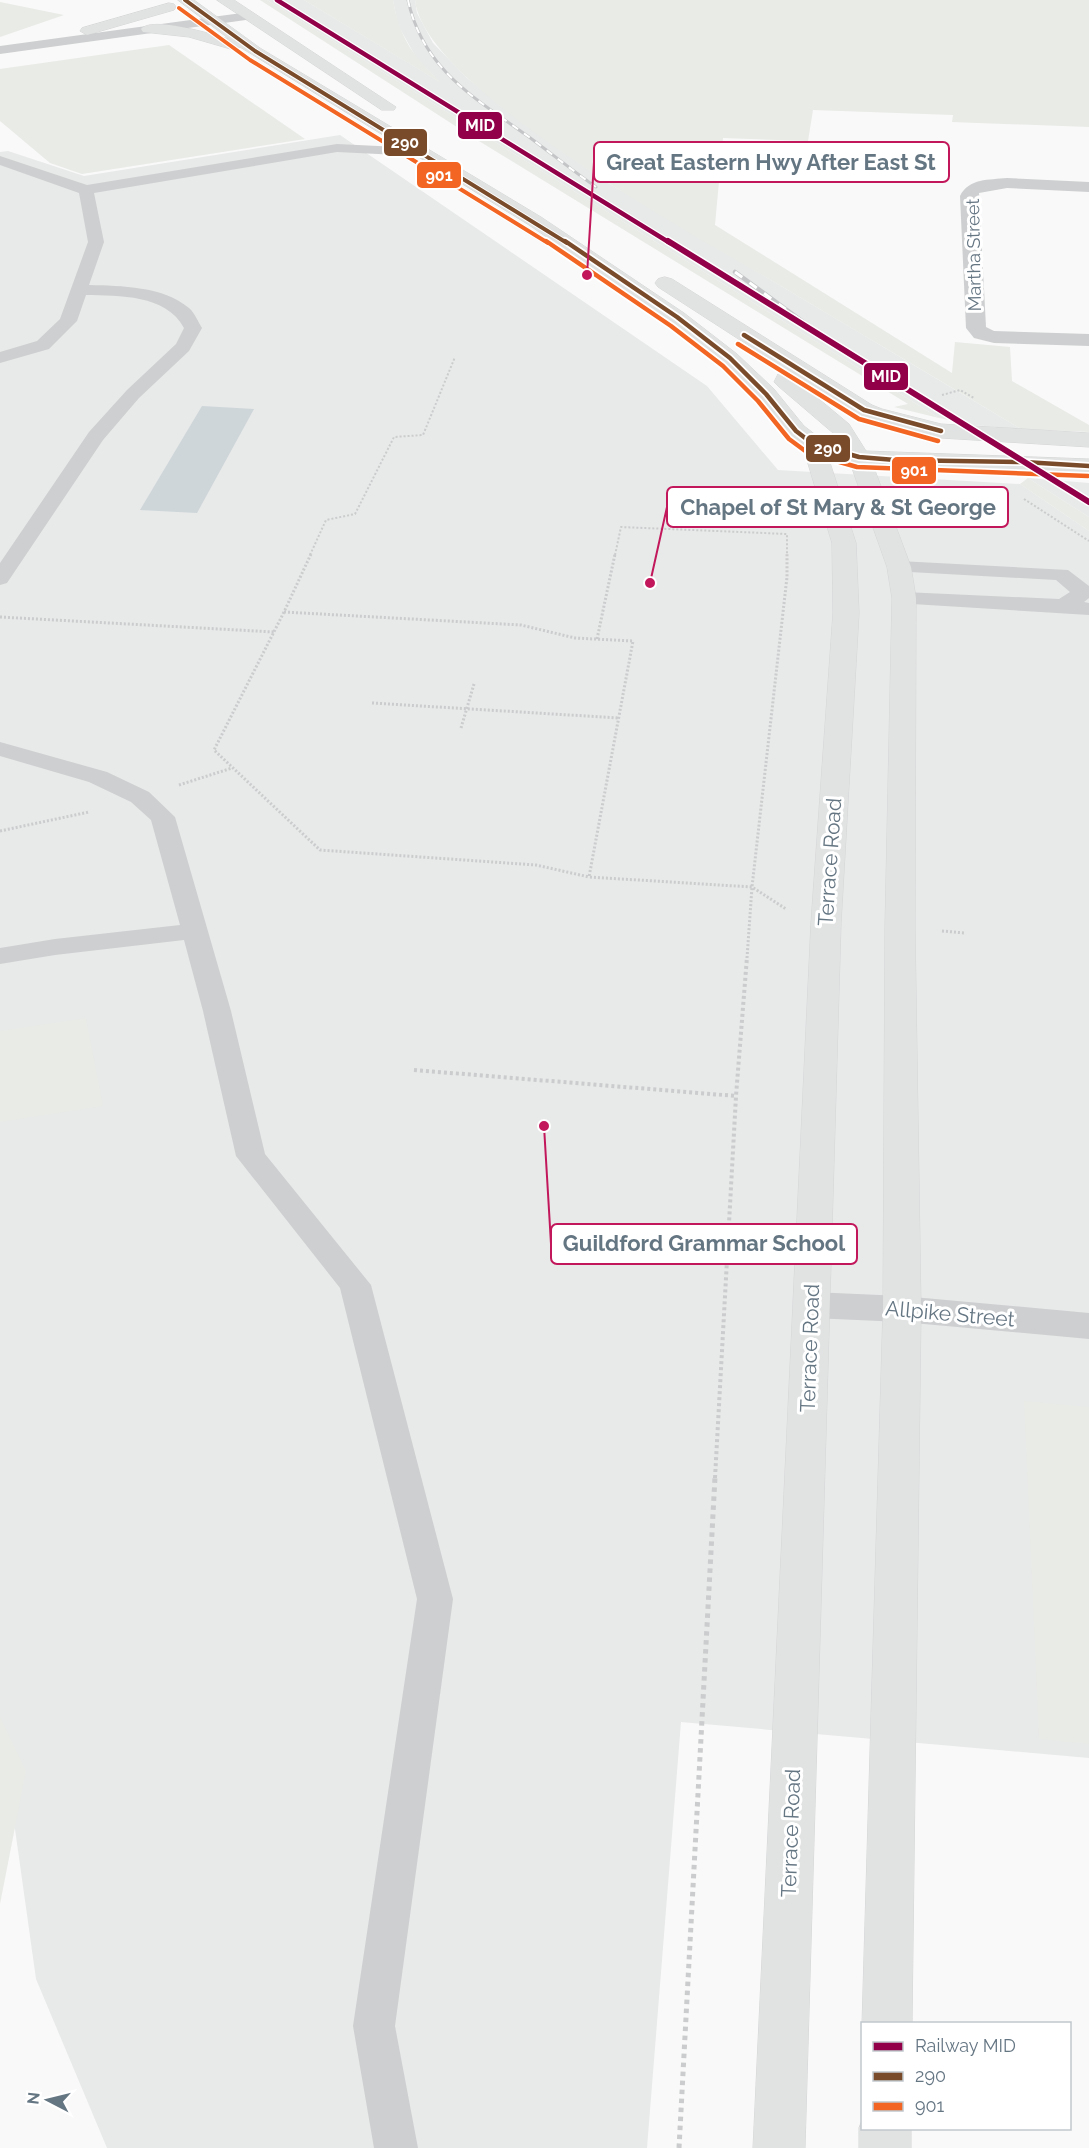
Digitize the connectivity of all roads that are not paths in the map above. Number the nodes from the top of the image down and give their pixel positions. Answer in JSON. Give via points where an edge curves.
{"nodes":[{"id":1,"x":183,"y":0,"type":"edge"},
{"id":2,"x":224,"y":0,"type":"edge"},
{"id":3,"x":245,"y":14,"type":"junction"},
{"id":4,"x":209,"y":18,"type":"junction"},
{"id":5,"x":148,"y":29,"type":"junction"},
{"id":6,"x":87,"y":31,"type":"junction"},
{"id":7,"x":0,"y":42,"type":"edge"},
{"id":8,"x":0,"y":50,"type":"edge"},
{"id":9,"x":255,"y":51,"type":"junction"},
{"id":10,"x":402,"y":116,"type":"dead end"},
{"id":11,"x":381,"y":128,"type":"junction"},
{"id":12,"x":337,"y":148,"type":"junction"},
{"id":13,"x":419,"y":152,"type":"junction"},
{"id":14,"x":0,"y":160,"type":"edge"},
{"id":15,"x":1089,"y":187,"type":"edge"},
{"id":16,"x":86,"y":190,"type":"junction"},
{"id":17,"x":650,"y":273,"type":"dead end"},
{"id":18,"x":79,"y":290,"type":"junction"},
{"id":19,"x":1089,"y":340,"type":"edge"},
{"id":20,"x":0,"y":358,"type":"edge"},
{"id":21,"x":785,"y":362,"type":"junction"},
{"id":22,"x":1089,"y":440,"type":"edge"},
{"id":23,"x":813,"y":444,"type":"junction"},
{"id":24,"x":859,"y":457,"type":"junction"},
{"id":25,"x":1089,"y":466,"type":"edge"},
{"id":26,"x":0,"y":579,"type":"edge"},
{"id":27,"x":902,"y":582,"type":"junction"},
{"id":28,"x":1064,"y":606,"type":"junction"},
{"id":29,"x":1089,"y":609,"type":"edge"},
{"id":30,"x":0,"y":749,"type":"edge"},
{"id":31,"x":195,"y":931,"type":"junction"},
{"id":32,"x":0,"y":956,"type":"edge"},
{"id":33,"x":812,"y":1305,"type":"junction"},
{"id":34,"x":902,"y":1309,"type":"junction"},
{"id":35,"x":1089,"y":1326,"type":"edge"},
{"id":36,"x":887,"y":2022,"type":"edge"},
{"id":37,"x":885,"y":2130,"type":"edge"},
{"id":38,"x":396,"y":2148,"type":"edge"},
{"id":39,"x":779,"y":2148,"type":"edge"},
{"id":40,"x":885,"y":2148,"type":"edge"}],
"edges":[{"from":1,"to":4,"type":"main road"},
{"from":1,"to":6,"type":"main road"},
{"from":2,"to":3,"type":"main road"},
{"from":3,"to":4,"type":"lane"},
{"from":3,"to":10,"type":"main road"},
{"from":4,"to":5,"type":"lane"},
{"from":4,"to":6,"type":"lane"},
{"from":4,"to":9,"type":"main road"},
{"from":5,"to":8,"type":"lane"},
{"from":5,"to":9,"type":"main road","via":[[190,33]]},
{"from":6,"to":7,"type":"lane"},
{"from":9,"to":11,"type":"main road"},
{"from":11,"to":12,"type":"lane"},
{"from":11,"to":13,"type":"main road"},
{"from":12,"to":13,"type":"lane"},
{"from":12,"to":16,"type":"lane"},
{"from":13,"to":23,"type":"main road","via":[[535,221],[677,317],[739,366],[796,431]]},
{"from":14,"to":16,"type":"lane"},
{"from":15,"to":19,"type":"street","name":"Martha Street","via":[[1007,183],[980,186],[969,196],[976,328],[981,334],[994,337]]},
{"from":16,"to":18,"type":"lane","via":[[96,242]]},
{"from":17,"to":21,"type":"main road"},
{"from":18,"to":20,"type":"lane","via":[[68,321],[43,345]]},
{"from":18,"to":26,"type":"lane","via":[[148,296],[184,313],[193,328],[183,347],[96,436]]},
{"from":21,"to":22,"type":"main road","via":[[864,411],[909,424],[981,435]]},
{"from":21,"to":24,"type":"main road","via":[[785,382],[840,429]]},
{"from":23,"to":24,"type":"main road"},
{"from":23,"to":33,"type":"main road","name":"Terrace Road","via":[[844,543],[846,602],[826,923]]},
{"from":24,"to":25,"type":"main road"},
{"from":24,"to":27,"type":"main road"},
{"from":27,"to":28,"type":"lane"},
{"from":27,"to":28,"type":"lane","via":[[1061,574],[1084,592]]},
{"from":27,"to":34,"type":"main road"},
{"from":28,"to":29,"type":"lane"},
{"from":30,"to":31,"type":"lane","via":[[98,777],[140,797],[163,818]]},
{"from":31,"to":32,"type":"lane"},
{"from":31,"to":38,"type":"lane","via":[[251,1156],[354,1285],[435,1599],[374,2026]]},
{"from":33,"to":34,"type":"street","name":"Allpike Street"},
{"from":33,"to":39,"type":"main road","name":"Terrace Road"},
{"from":34,"to":35,"type":"street","name":"Allpike Street"},
{"from":34,"to":36,"type":"main road"},
{"from":37,"to":40,"type":"main road"}]}
